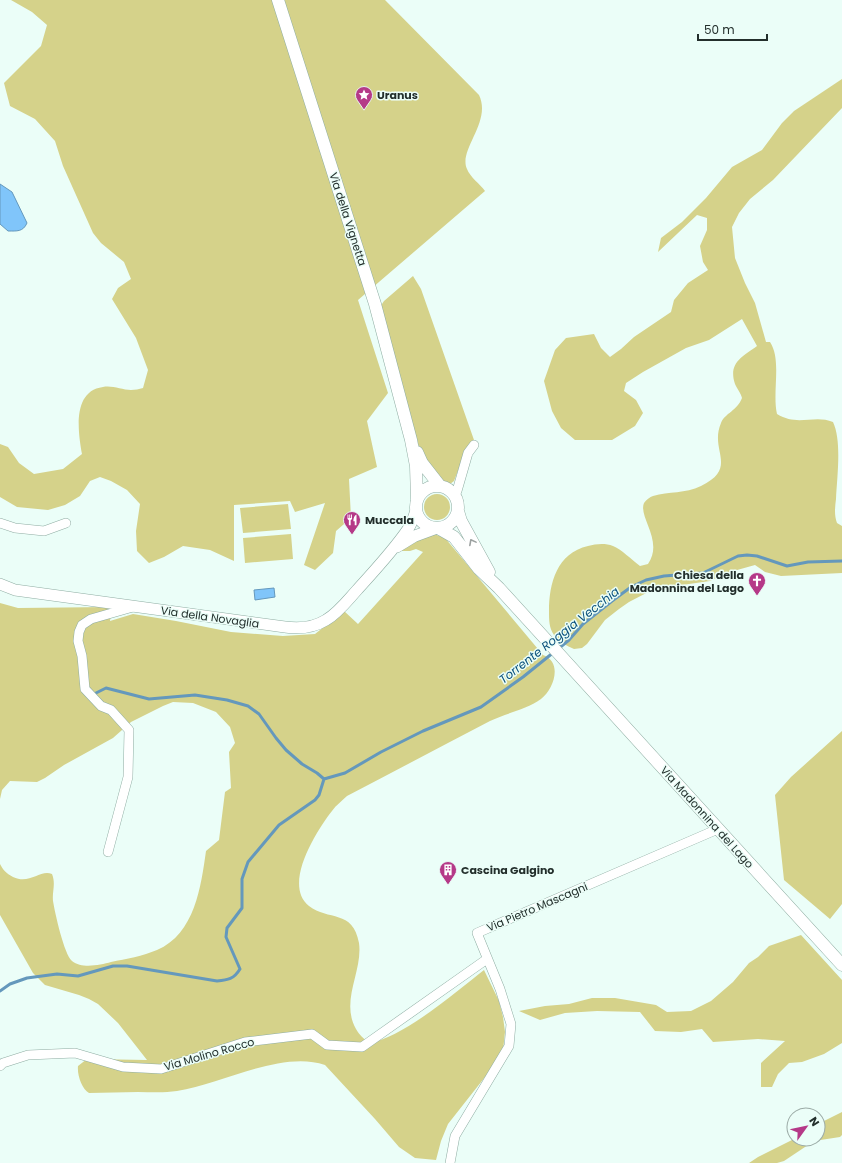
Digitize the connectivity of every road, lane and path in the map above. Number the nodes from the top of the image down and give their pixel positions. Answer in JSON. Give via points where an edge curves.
{"nodes":[{"id":1,"x":278,"y":0,"type":"edge"},
{"id":2,"x":411,"y":440,"type":"junction"},
{"id":3,"x":474,"y":445,"type":"dead end"},
{"id":4,"x":440,"y":486,"type":"junction"},
{"id":5,"x":454,"y":495,"type":"junction"},
{"id":6,"x":417,"y":504,"type":"junction"},
{"id":7,"x":458,"y":511,"type":"junction"},
{"id":8,"x":0,"y":523,"type":"edge"},
{"id":9,"x":66,"y":523,"type":"dead end"},
{"id":10,"x":437,"y":529,"type":"junction"},
{"id":11,"x":391,"y":552,"type":"junction"},
{"id":12,"x":0,"y":584,"type":"edge"},
{"id":13,"x":499,"y":588,"type":"junction"},
{"id":14,"x":137,"y":606,"type":"junction"},
{"id":15,"x":718,"y":829,"type":"junction"},
{"id":16,"x":108,"y":852,"type":"dead end"},
{"id":17,"x":487,"y":958,"type":"junction"},
{"id":18,"x":842,"y":965,"type":"edge"},
{"id":19,"x":0,"y":1066,"type":"edge"},
{"id":20,"x":450,"y":1163,"type":"edge"}],
"edges":[{"from":1,"to":2,"type":"main road","name":"Via della Vignetta","via":[[376,304]]},
{"from":2,"to":4,"type":"main road","name":"Via della Vignetta","via":[[422,463]]},
{"from":2,"to":6,"type":"main road","name":"Via della Vignetta","via":[[416,466]]},
{"from":3,"to":5,"type":"street","via":[[468,453]]},
{"from":4,"to":5,"type":"main road"},
{"from":4,"to":6,"type":"main road","via":[[429,487],[420,494]]},
{"from":5,"to":7,"type":"main road"},
{"from":6,"to":10,"type":"main road","via":[[420,520]]},
{"from":6,"to":11,"type":"street","name":"Via della Novaglia","via":[[413,521]]},
{"from":7,"to":10,"type":"main road","via":[[450,525]]},
{"from":13,"to":7,"type":"main road","one_way":true,"via":[[467,533]]},
{"from":8,"to":9,"type":"street","via":[[15,528],[44,531]]},
{"from":10,"to":11,"type":"street","name":"Via della Novaglia","via":[[415,536]]},
{"from":10,"to":13,"type":"main road","via":[[454,537],[479,569]]},
{"from":11,"to":14,"type":"street","name":"Via della Novaglia","via":[[333,615],[308,627],[285,627]]},
{"from":12,"to":14,"type":"street","name":"Via della Novaglia","via":[[15,590]]},
{"from":13,"to":15,"type":"main road","name":"Via Madonnina del Lago"},
{"from":14,"to":16,"type":"street","via":[[91,620],[82,626],[79,632],[85,689],[101,706],[111,710],[129,730],[128,777]]},
{"from":15,"to":17,"type":"street","name":"Via Pietro Mascagni","via":[[477,932]]},
{"from":15,"to":18,"type":"main road","name":"Via Madonnina del Lago"},
{"from":17,"to":19,"type":"street","name":"Via Molino Rocco","via":[[362,1047],[327,1045],[312,1034],[245,1042],[161,1069],[123,1067],[75,1053],[28,1055],[2,1063]]},
{"from":17,"to":20,"type":"street","name":"Via Pietro Mascagni","via":[[511,1024],[509,1046],[456,1136]]}]}
